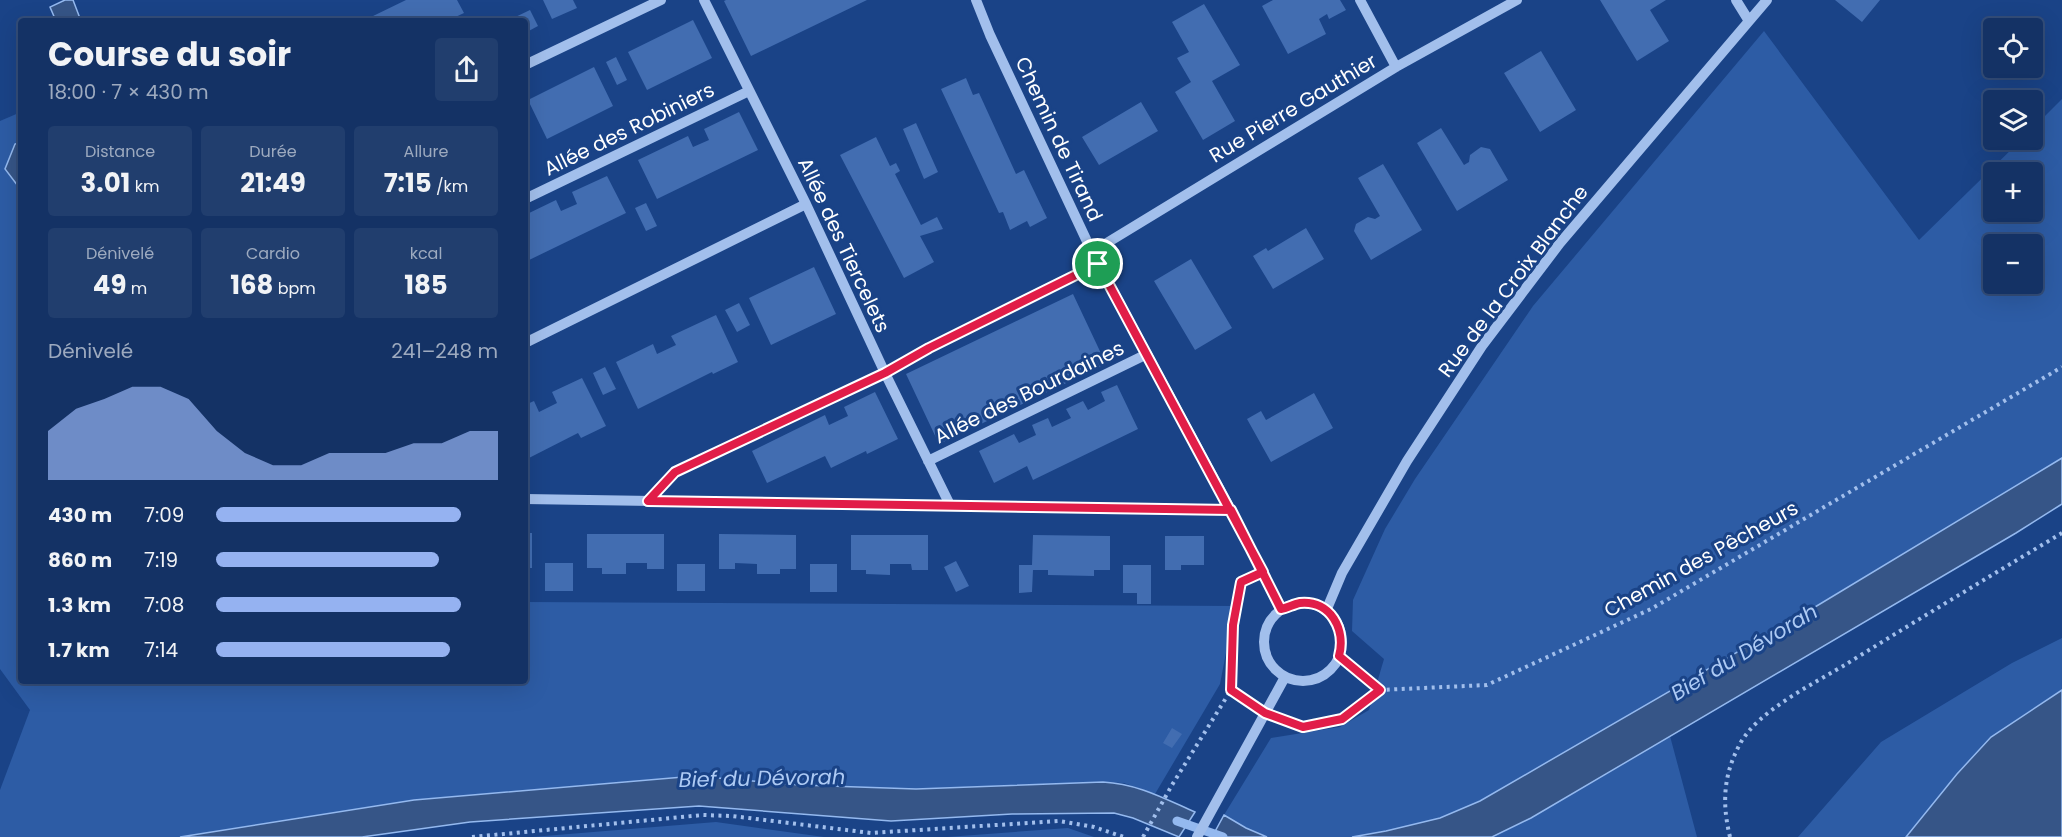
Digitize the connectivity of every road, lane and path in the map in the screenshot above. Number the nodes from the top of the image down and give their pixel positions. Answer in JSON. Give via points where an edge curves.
{"nodes":[{"id":1,"x":661,"y":0,"type":"edge"},
{"id":2,"x":705,"y":0,"type":"edge"},
{"id":3,"x":976,"y":0,"type":"edge"},
{"id":4,"x":1360,"y":0,"type":"edge"},
{"id":5,"x":1516,"y":0,"type":"edge"},
{"id":6,"x":1736,"y":0,"type":"edge"},
{"id":7,"x":1767,"y":0,"type":"edge"},
{"id":8,"x":1749,"y":21,"type":"junction"},
{"id":9,"x":528,"y":64,"type":"edge"},
{"id":10,"x":1396,"y":67,"type":"junction"},
{"id":11,"x":749,"y":90,"type":"junction"},
{"id":12,"x":528,"y":199,"type":"edge"},
{"id":13,"x":806,"y":204,"type":"junction"},
{"id":14,"x":1092,"y":252,"type":"junction"},
{"id":15,"x":1098,"y":264,"type":"junction"},
{"id":16,"x":528,"y":342,"type":"edge"},
{"id":17,"x":1147,"y":354,"type":"junction"},
{"id":18,"x":2062,"y":367,"type":"edge"},
{"id":19,"x":885,"y":373,"type":"junction"},
{"id":20,"x":928,"y":461,"type":"junction"},
{"id":21,"x":528,"y":499,"type":"edge"},
{"id":22,"x":648,"y":501,"type":"junction"},
{"id":23,"x":950,"y":505,"type":"junction"},
{"id":24,"x":1231,"y":510,"type":"junction"},
{"id":25,"x":2062,"y":533,"type":"edge"},
{"id":26,"x":1263,"y":572,"type":"junction"},
{"id":27,"x":1281,"y":609,"type":"junction"},
{"id":28,"x":1326,"y":611,"type":"junction"},
{"id":29,"x":1339,"y":656,"type":"junction"},
{"id":30,"x":1286,"y":677,"type":"junction"},
{"id":31,"x":1231,"y":690,"type":"junction"},
{"id":32,"x":1380,"y":690,"type":"junction"},
{"id":33,"x":1265,"y":713,"type":"junction"},
{"id":34,"x":471,"y":837,"type":"edge"},
{"id":35,"x":1124,"y":837,"type":"edge"},
{"id":36,"x":1143,"y":837,"type":"edge"},
{"id":37,"x":1197,"y":837,"type":"edge"},
{"id":38,"x":1730,"y":837,"type":"edge"}],
"edges":[{"from":1,"to":9,"type":"street"},
{"from":2,"to":11,"type":"street","name":"Allée des Tiercelets"},
{"from":3,"to":14,"type":"street","name":"Chemin de Tirand"},
{"from":4,"to":10,"type":"street"},
{"from":5,"to":10,"type":"street","name":"Rue Pierre Gauthier"},
{"from":6,"to":8,"type":"street"},
{"from":7,"to":8,"type":"street","name":"Rue de la Croix Blanche"},
{"from":8,"to":28,"type":"street","name":"Rue de la Croix Blanche","via":[[1560,243],[1482,346],[1407,461],[1342,573]]},
{"from":10,"to":14,"type":"street","name":"Rue Pierre Gauthier"},
{"from":11,"to":12,"type":"street","name":"Allée des Robiniers"},
{"from":11,"to":13,"type":"street","name":"Allée des Tiercelets"},
{"from":13,"to":16,"type":"street"},
{"from":13,"to":19,"type":"street","name":"Allée des Tiercelets"},
{"from":14,"to":15,"type":"street","name":"Chemin de Tirand"},
{"from":15,"to":17,"type":"street","name":"Chemin de Tirand"},
{"from":15,"to":19,"type":"street"},
{"from":17,"to":20,"type":"street","name":"Allée des Bourdaines"},
{"from":17,"to":24,"type":"street","name":"Chemin de Tirand"},
{"from":18,"to":32,"type":"path","name":"Chemin des Pêcheurs","via":[[1651,609],[1488,685]]},
{"from":19,"to":20,"type":"street","name":"Allée des Tiercelets"},
{"from":19,"to":22,"type":"street","via":[[675,472]]},
{"from":20,"to":23,"type":"street","name":"Allée des Tiercelets"},
{"from":21,"to":22,"type":"street"},
{"from":22,"to":23,"type":"street"},
{"from":23,"to":24,"type":"street"},
{"from":24,"to":26,"type":"street","name":"Chemin de Tirand"},
{"from":25,"to":38,"type":"path","via":[[1766,714],[1740,743],[1727,775],[1725,813]]},
{"from":26,"to":27,"type":"street","name":"Chemin de Tirand"},
{"from":26,"to":31,"type":"path","via":[[1241,582],[1233,625]]},
{"from":27,"to":28,"type":"street","via":[[1300,603]]},
{"from":27,"to":30,"type":"street","via":[[1266,631],[1264,645],[1274,669]]},
{"from":28,"to":29,"type":"street","via":[[1336,620],[1341,633]]},
{"from":29,"to":30,"type":"street","via":[[1322,676],[1309,681]]},
{"from":29,"to":32,"type":"path"},
{"from":30,"to":33,"type":"street"},
{"from":31,"to":33,"type":"path"},
{"from":31,"to":36,"type":"path"},
{"from":32,"to":33,"type":"path","via":[[1342,719],[1303,727]]},
{"from":33,"to":37,"type":"street"},
{"from":34,"to":35,"type":"path","via":[[703,815],[871,833],[1059,821]]}]}
